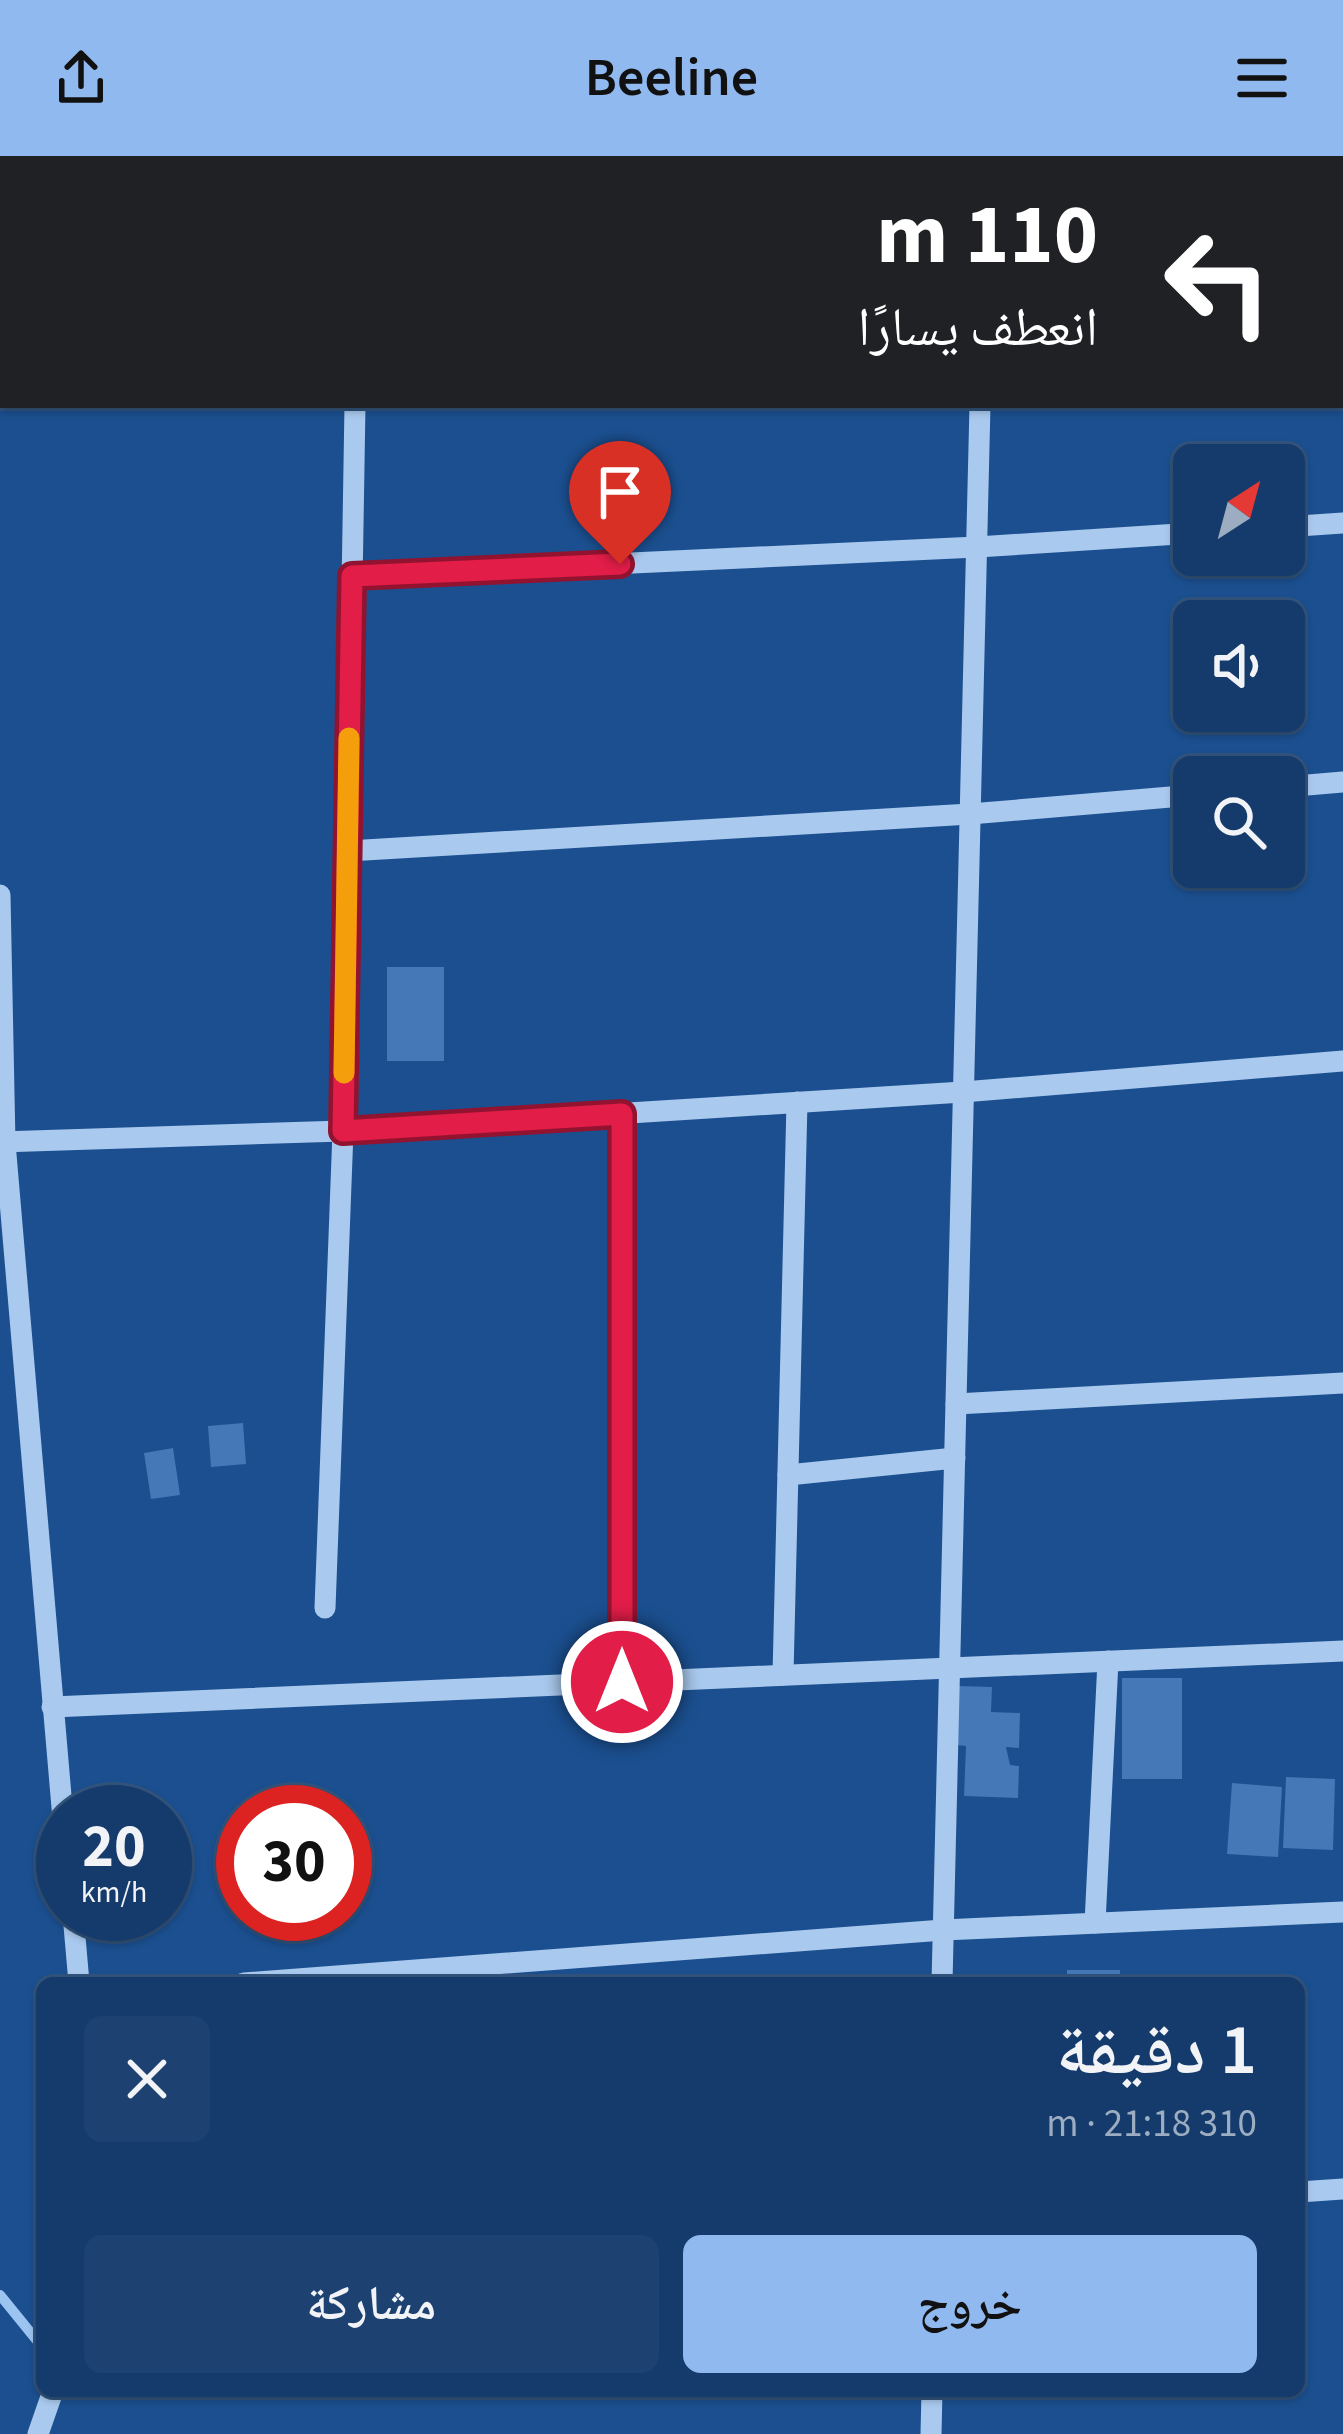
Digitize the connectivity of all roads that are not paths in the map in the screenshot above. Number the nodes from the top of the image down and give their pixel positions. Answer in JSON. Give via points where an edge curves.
{"nodes":[{"id":1,"x":355,"y":408,"type":"edge"},
{"id":2,"x":980,"y":408,"type":"edge"},
{"id":3,"x":1343,"y":523,"type":"edge"},
{"id":4,"x":1305,"y":526,"type":"edge"},
{"id":5,"x":1173,"y":534,"type":"edge"},
{"id":6,"x":977,"y":547,"type":"junction"},
{"id":7,"x":352,"y":576,"type":"junction"},
{"id":8,"x":1343,"y":782,"type":"edge"},
{"id":9,"x":1305,"y":785,"type":"edge"},
{"id":10,"x":1173,"y":797,"type":"edge"},
{"id":11,"x":970,"y":814,"type":"junction"},
{"id":12,"x":347,"y":851,"type":"junction"},
{"id":13,"x":0,"y":895,"type":"edge"},
{"id":14,"x":1343,"y":1061,"type":"edge"},
{"id":15,"x":963,"y":1092,"type":"junction"},
{"id":16,"x":796,"y":1102,"type":"junction"},
{"id":17,"x":622,"y":1114,"type":"junction"},
{"id":18,"x":343,"y":1131,"type":"junction"},
{"id":19,"x":2,"y":1143,"type":"edge"},
{"id":20,"x":1343,"y":1383,"type":"edge"},
{"id":21,"x":956,"y":1404,"type":"junction"},
{"id":22,"x":955,"y":1458,"type":"junction"},
{"id":23,"x":788,"y":1475,"type":"junction"},
{"id":24,"x":325,"y":1608,"type":"dead end"},
{"id":25,"x":1343,"y":1651,"type":"edge"},
{"id":26,"x":1108,"y":1661,"type":"junction"},
{"id":27,"x":950,"y":1668,"type":"junction"},
{"id":28,"x":783,"y":1675,"type":"junction"},
{"id":29,"x":622,"y":1682,"type":"junction"},
{"id":30,"x":52,"y":1706,"type":"junction"},
{"id":31,"x":60,"y":1785,"type":"edge"},
{"id":32,"x":1343,"y":1912,"type":"edge"},
{"id":33,"x":1095,"y":1923,"type":"junction"},
{"id":34,"x":943,"y":1930,"type":"junction"},
{"id":35,"x":76,"y":1941,"type":"edge"},
{"id":36,"x":79,"y":1977,"type":"edge"},
{"id":37,"x":323,"y":1977,"type":"edge"},
{"id":38,"x":942,"y":1977,"type":"edge"},
{"id":39,"x":1343,"y":2189,"type":"edge"},
{"id":40,"x":1305,"y":2192,"type":"edge"},
{"id":41,"x":51,"y":2397,"type":"edge"},
{"id":42,"x":932,"y":2397,"type":"edge"},
{"id":43,"x":38,"y":2434,"type":"edge"},
{"id":44,"x":931,"y":2434,"type":"edge"}],
"edges":[{"from":1,"to":7,"type":"street"},
{"from":2,"to":6,"type":"street"},
{"from":3,"to":4,"type":"street"},
{"from":5,"to":6,"type":"street"},
{"from":6,"to":7,"type":"street"},
{"from":6,"to":11,"type":"street"},
{"from":7,"to":12,"type":"street"},
{"from":8,"to":9,"type":"street"},
{"from":10,"to":11,"type":"street"},
{"from":11,"to":12,"type":"street"},
{"from":11,"to":15,"type":"street"},
{"from":12,"to":18,"type":"street"},
{"from":13,"to":19,"type":"street"},
{"from":14,"to":15,"type":"street"},
{"from":15,"to":16,"type":"street"},
{"from":15,"to":21,"type":"street"},
{"from":16,"to":17,"type":"street"},
{"from":16,"to":23,"type":"street"},
{"from":17,"to":18,"type":"street"},
{"from":17,"to":29,"type":"street"},
{"from":18,"to":19,"type":"street"},
{"from":18,"to":24,"type":"street"},
{"from":19,"to":30,"type":"street"},
{"from":20,"to":21,"type":"street"},
{"from":21,"to":22,"type":"street"},
{"from":22,"to":23,"type":"street"},
{"from":22,"to":27,"type":"street"},
{"from":23,"to":28,"type":"street"},
{"from":25,"to":26,"type":"street"},
{"from":26,"to":27,"type":"street"},
{"from":26,"to":33,"type":"street"},
{"from":27,"to":28,"type":"street"},
{"from":27,"to":34,"type":"street"},
{"from":28,"to":29,"type":"street"},
{"from":29,"to":30,"type":"street"},
{"from":30,"to":31,"type":"street"},
{"from":32,"to":33,"type":"street"},
{"from":33,"to":34,"type":"street"},
{"from":34,"to":37,"type":"street"},
{"from":34,"to":38,"type":"street"},
{"from":35,"to":36,"type":"street"},
{"from":39,"to":40,"type":"street"},
{"from":41,"to":43,"type":"street"},
{"from":42,"to":44,"type":"street"}]}
